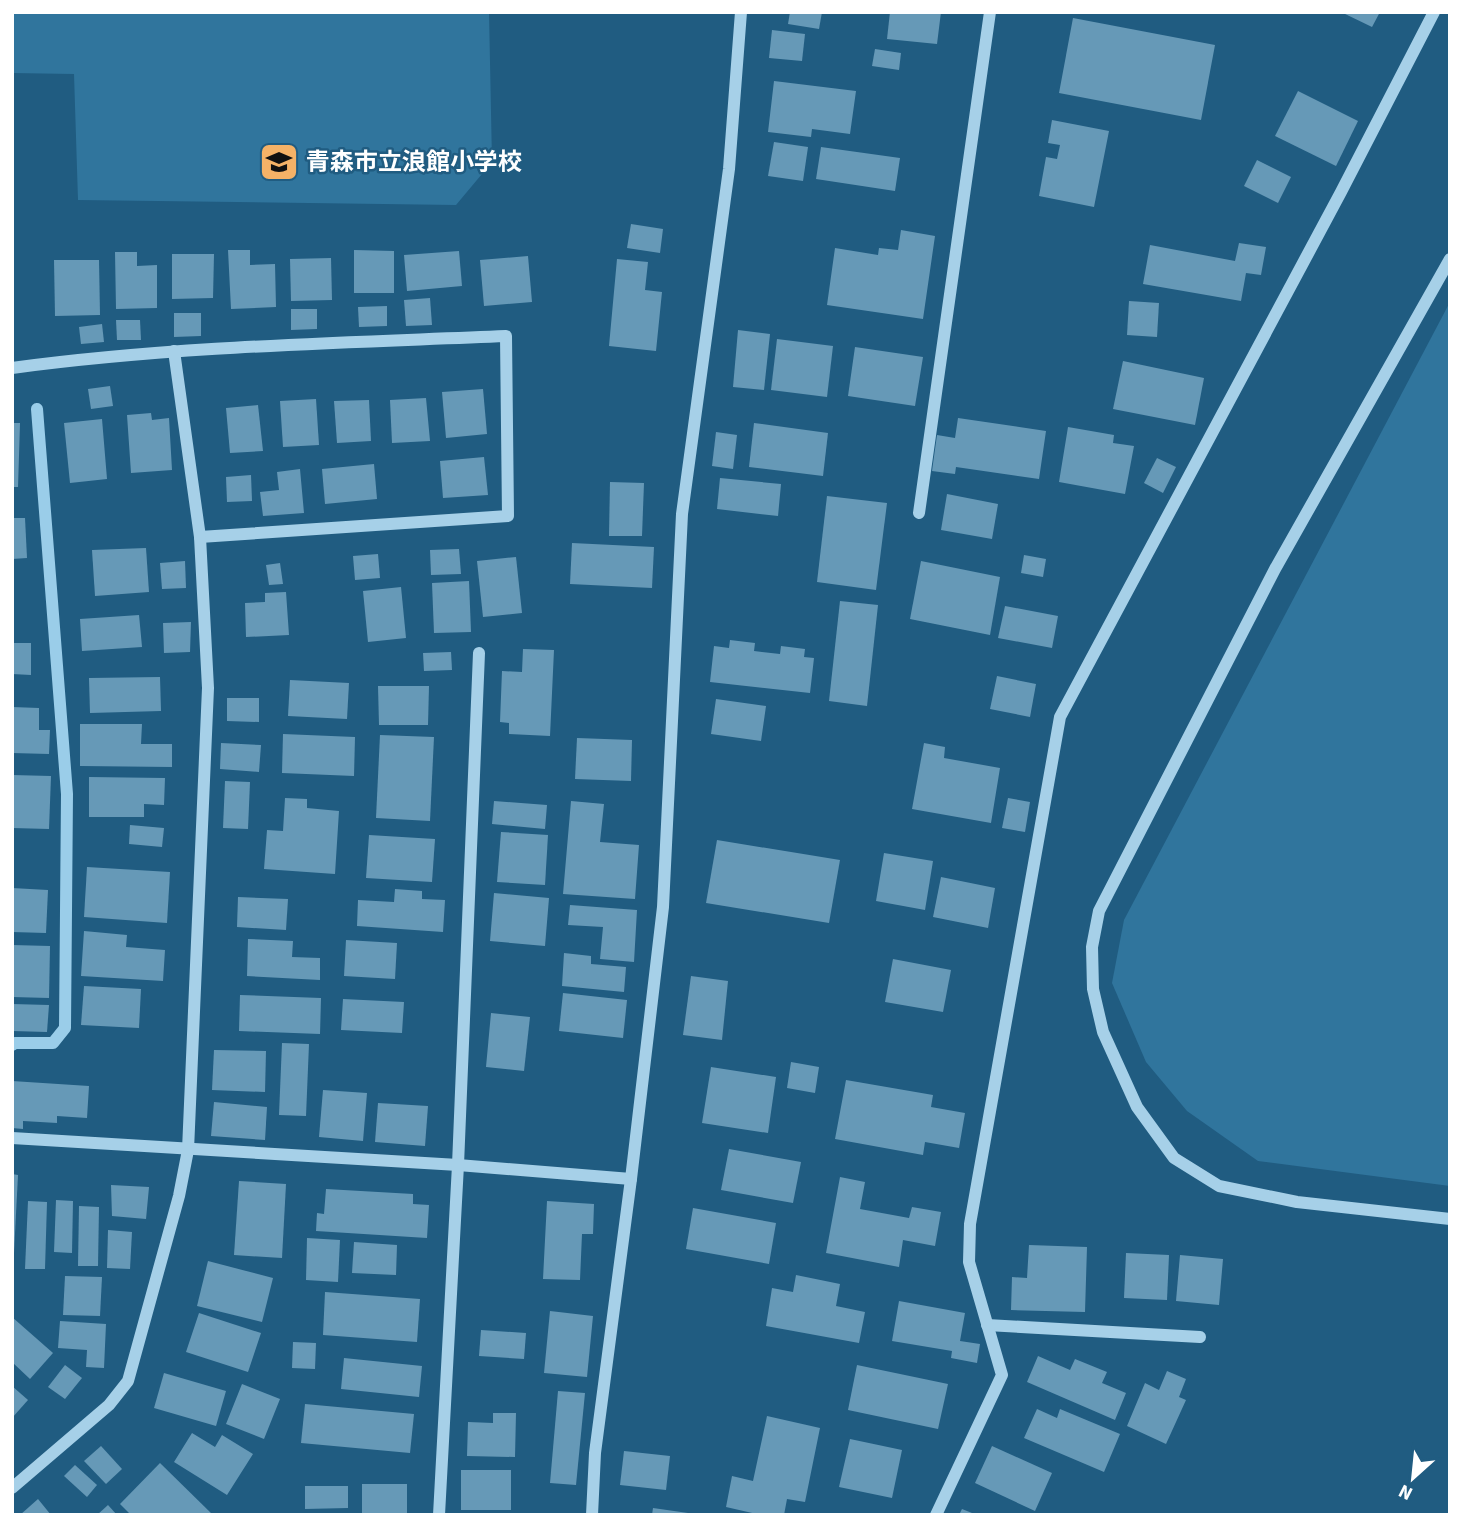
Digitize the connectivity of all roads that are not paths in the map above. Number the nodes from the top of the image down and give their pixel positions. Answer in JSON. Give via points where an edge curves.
{"nodes":[{"id":1,"x":741,"y":12,"type":"edge"},
{"id":2,"x":990,"y":12,"type":"edge"},
{"id":3,"x":1434,"y":12,"type":"edge"},
{"id":4,"x":1450,"y":259,"type":"edge"},
{"id":5,"x":174,"y":351,"type":"junction"},
{"id":6,"x":12,"y":368,"type":"edge"},
{"id":7,"x":919,"y":513,"type":"dead end"},
{"id":8,"x":200,"y":537,"type":"junction"},
{"id":9,"x":479,"y":653,"type":"dead end"},
{"id":10,"x":12,"y":1138,"type":"edge"},
{"id":11,"x":188,"y":1150,"type":"junction"},
{"id":12,"x":458,"y":1165,"type":"junction"},
{"id":13,"x":631,"y":1179,"type":"junction"},
{"id":14,"x":1450,"y":1219,"type":"edge"},
{"id":15,"x":987,"y":1325,"type":"junction"},
{"id":16,"x":1200,"y":1337,"type":"dead end"},
{"id":17,"x":12,"y":1488,"type":"edge"},
{"id":18,"x":439,"y":1515,"type":"edge"},
{"id":19,"x":592,"y":1515,"type":"edge"},
{"id":20,"x":936,"y":1515,"type":"edge"}],
"edges":[{"from":1,"to":13,"type":"street","via":[[729,169],[682,514],[663,907]]},
{"from":2,"to":7,"type":"street"},
{"from":3,"to":15,"type":"street","via":[[1060,717],[970,1224],[969,1262]]},
{"from":4,"to":14,"type":"street","via":[[1275,569],[1099,912],[1092,947],[1093,989],[1103,1032],[1137,1107],[1174,1158],[1219,1186],[1297,1202]]},
{"from":5,"to":6,"type":"street"},
{"from":5,"to":8,"type":"street"},
{"from":5,"to":8,"type":"street","via":[[506,336],[508,516]]},
{"from":8,"to":11,"type":"street","via":[[208,688]]},
{"from":9,"to":12,"type":"street"},
{"from":10,"to":11,"type":"street"},
{"from":11,"to":12,"type":"street"},
{"from":11,"to":17,"type":"street","via":[[128,1381],[108,1405]]},
{"from":12,"to":13,"type":"street"},
{"from":12,"to":18,"type":"street"},
{"from":13,"to":19,"type":"street","via":[[595,1453]]},
{"from":15,"to":16,"type":"street"},
{"from":15,"to":20,"type":"street","via":[[1002,1375]]}]}
